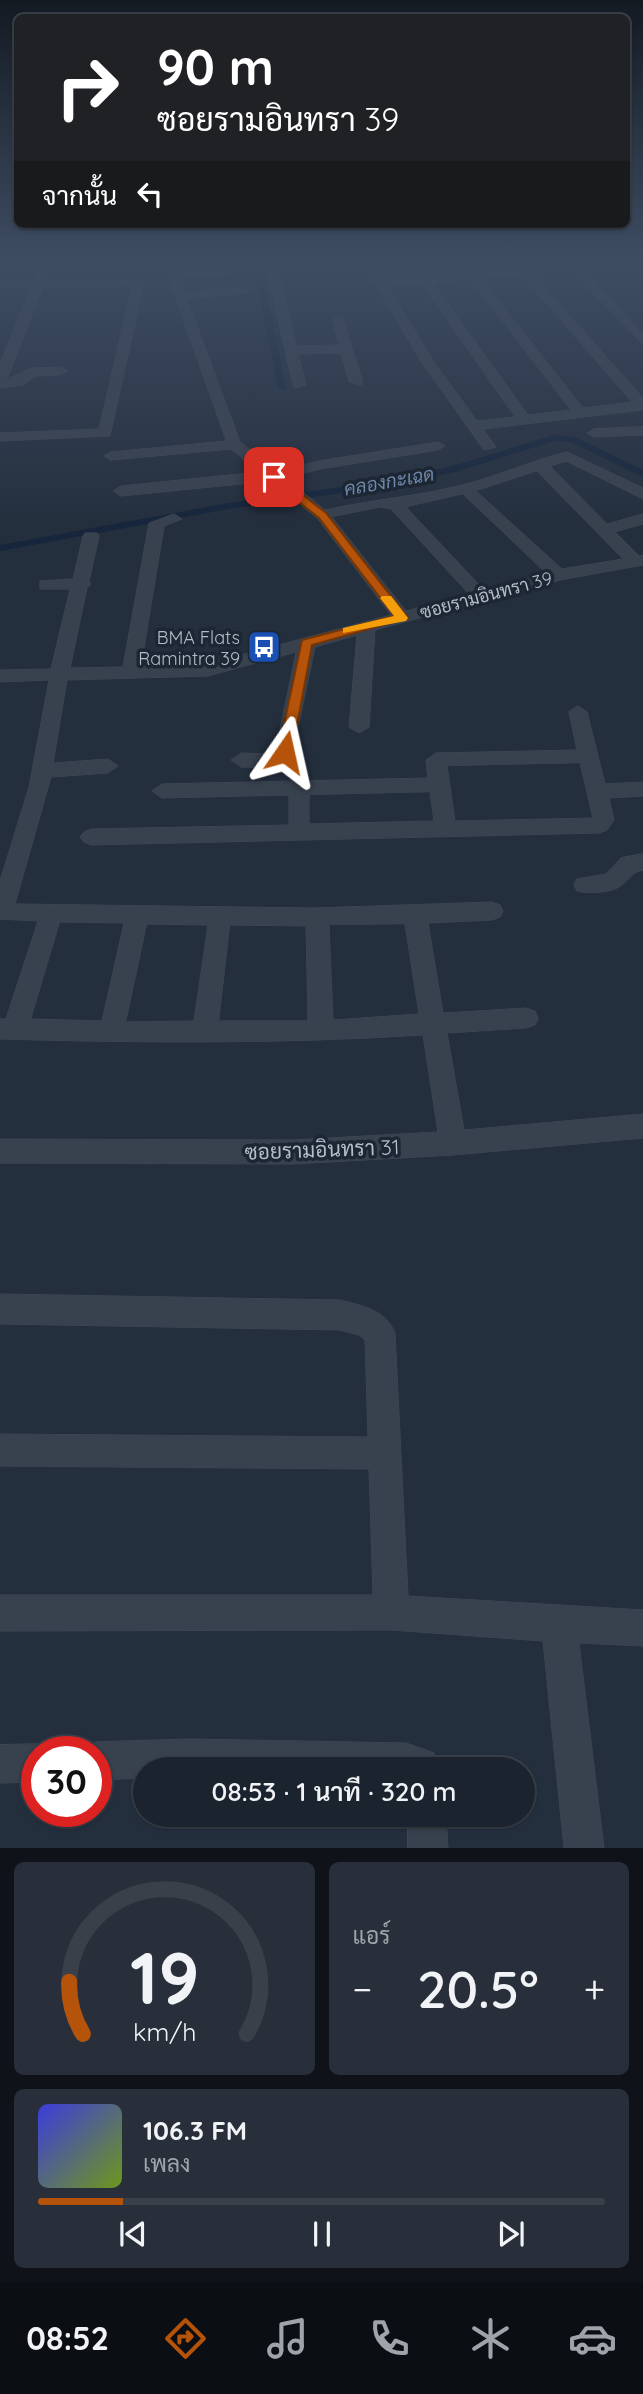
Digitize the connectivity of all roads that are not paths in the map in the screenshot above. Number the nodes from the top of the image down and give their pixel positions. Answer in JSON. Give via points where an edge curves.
{"nodes":[{"id":1,"x":12,"y":350,"type":"edge"},
{"id":2,"x":123,"y":350,"type":"edge"},
{"id":3,"x":200,"y":350,"type":"edge"},
{"id":4,"x":292,"y":350,"type":"edge"},
{"id":5,"x":346,"y":350,"type":"edge"},
{"id":6,"x":421,"y":350,"type":"edge"},
{"id":7,"x":476,"y":350,"type":"edge"},
{"id":8,"x":532,"y":350,"type":"edge"},
{"id":9,"x":594,"y":350,"type":"edge"},
{"id":10,"x":61,"y":371,"type":"dead end"},
{"id":11,"x":0,"y":382,"type":"edge"},
{"id":12,"x":356,"y":382,"type":"dead end"},
{"id":13,"x":299,"y":385,"type":"dead end"},
{"id":14,"x":643,"y":406,"type":"edge"},
{"id":15,"x":580,"y":413,"type":"junction"},
{"id":16,"x":524,"y":419,"type":"junction"},
{"id":17,"x":474,"y":426,"type":"junction"},
{"id":18,"x":643,"y":430,"type":"edge"},
{"id":19,"x":594,"y":433,"type":"dead end"},
{"id":20,"x":0,"y":437,"type":"edge"},
{"id":21,"x":234,"y":444,"type":"junction"},
{"id":22,"x":438,"y":446,"type":"dead end"},
{"id":23,"x":489,"y":447,"type":"dead end"},
{"id":24,"x":111,"y":456,"type":"dead end"},
{"id":25,"x":539,"y":464,"type":"junction"},
{"id":26,"x":272,"y":476,"type":"junction"},
{"id":27,"x":290,"y":489,"type":"joint"},
{"id":28,"x":466,"y":489,"type":"junction"},
{"id":29,"x":121,"y":491,"type":"dead end"},
{"id":30,"x":643,"y":494,"type":"edge"},
{"id":31,"x":396,"y":505,"type":"junction"},
{"id":32,"x":323,"y":516,"type":"junction"},
{"id":33,"x":174,"y":519,"type":"dead end"},
{"id":34,"x":643,"y":519,"type":"edge"},
{"id":35,"x":603,"y":530,"type":"junction"},
{"id":36,"x":91,"y":536,"type":"dead end"},
{"id":37,"x":639,"y":560,"type":"edge"},
{"id":38,"x":558,"y":575,"type":"junction"},
{"id":39,"x":83,"y":584,"type":"junction"},
{"id":40,"x":46,"y":585,"type":"dead end"},
{"id":41,"x":481,"y":597,"type":"junction"},
{"id":42,"x":401,"y":618,"type":"junction"},
{"id":43,"x":368,"y":626,"type":"junction"},
{"id":44,"x":306,"y":642,"type":"junction"},
{"id":45,"x":131,"y":674,"type":"junction"},
{"id":46,"x":59,"y":675,"type":"junction"},
{"id":47,"x":0,"y":676,"type":"edge"},
{"id":48,"x":578,"y":712,"type":"dead end"},
{"id":49,"x":359,"y":727,"type":"dead end"},
{"id":50,"x":587,"y":756,"type":"junction"},
{"id":51,"x":241,"y":760,"type":"dead end"},
{"id":52,"x":108,"y":766,"type":"dead end"},
{"id":53,"x":43,"y":771,"type":"junction"},
{"id":54,"x":441,"y":785,"type":"junction"},
{"id":55,"x":299,"y":788,"type":"junction"},
{"id":56,"x":643,"y":789,"type":"edge"},
{"id":57,"x":162,"y":791,"type":"dead end"},
{"id":58,"x":596,"y":791,"type":"junction"},
{"id":59,"x":445,"y":827,"type":"junction"},
{"id":60,"x":299,"y":830,"type":"junction"},
{"id":61,"x":91,"y":837,"type":"dead end"},
{"id":62,"x":643,"y":862,"type":"edge"},
{"id":63,"x":585,"y":885,"type":"dead end"},
{"id":64,"x":492,"y":911,"type":"dead end"},
{"id":65,"x":52,"y":912,"type":"junction"},
{"id":66,"x":137,"y":916,"type":"junction"},
{"id":67,"x":415,"y":916,"type":"junction"},
{"id":68,"x":317,"y":917,"type":"junction"},
{"id":69,"x":220,"y":918,"type":"junction"},
{"id":70,"x":526,"y":1018,"type":"dead end"},
{"id":71,"x":433,"y":1024,"type":"junction"},
{"id":72,"x":8,"y":1030,"type":"edge"},
{"id":73,"x":321,"y":1031,"type":"junction"},
{"id":74,"x":112,"y":1032,"type":"junction"},
{"id":75,"x":205,"y":1033,"type":"junction"},
{"id":76,"x":643,"y":1126,"type":"edge"},
{"id":77,"x":453,"y":1143,"type":"junction"},
{"id":78,"x":0,"y":1151,"type":"edge"},
{"id":79,"x":0,"y":1309,"type":"edge"},
{"id":80,"x":0,"y":1450,"type":"edge"},
{"id":81,"x":384,"y":1453,"type":"junction"},
{"id":82,"x":391,"y":1612,"type":"junction"},
{"id":83,"x":0,"y":1613,"type":"edge"},
{"id":84,"x":559,"y":1625,"type":"junction"},
{"id":85,"x":643,"y":1628,"type":"edge"},
{"id":86,"x":112,"y":1760,"type":"edge"},
{"id":87,"x":133,"y":1760,"type":"edge"},
{"id":88,"x":21,"y":1763,"type":"edge"},
{"id":89,"x":0,"y":1764,"type":"edge"},
{"id":90,"x":427,"y":1827,"type":"edge"},
{"id":91,"x":428,"y":1848,"type":"edge"},
{"id":92,"x":584,"y":1848,"type":"edge"}],
"edges":[{"from":1,"to":11,"type":"street"},
{"from":2,"to":20,"type":"street","via":[[105,433]]},
{"from":3,"to":21,"type":"street"},
{"from":4,"to":13,"type":"street"},
{"from":5,"to":12,"type":"street"},
{"from":6,"to":17,"type":"street"},
{"from":7,"to":16,"type":"street"},
{"from":8,"to":15,"type":"street"},
{"from":9,"to":14,"type":"street"},
{"from":10,"to":11,"type":"street","via":[[32,372],[18,382]]},
{"from":14,"to":15,"type":"street"},
{"from":15,"to":16,"type":"street"},
{"from":16,"to":17,"type":"street"},
{"from":17,"to":23,"type":"street"},
{"from":18,"to":19,"type":"street"},
{"from":21,"to":24,"type":"street"},
{"from":21,"to":26,"type":"street"},
{"from":22,"to":26,"type":"street"},
{"from":25,"to":28,"type":"street"},
{"from":25,"to":30,"type":"street","via":[[574,458]]},
{"from":25,"to":35,"type":"street"},
{"from":26,"to":27,"type":"street"},
{"from":26,"to":29,"type":"street"},
{"from":27,"to":32,"type":"street"},
{"from":28,"to":31,"type":"street"},
{"from":28,"to":38,"type":"street"},
{"from":31,"to":32,"type":"street","via":[[381,502]]},
{"from":31,"to":41,"type":"street"},
{"from":32,"to":42,"type":"street"},
{"from":33,"to":45,"type":"street","via":[[157,523]]},
{"from":34,"to":35,"type":"street"},
{"from":35,"to":37,"type":"street"},
{"from":36,"to":39,"type":"street"},
{"from":37,"to":38,"type":"street","name":"ซอยรามอินทรา 39"},
{"from":38,"to":41,"type":"street","name":"ซอยรามอินทรา 39"},
{"from":39,"to":40,"type":"street"},
{"from":39,"to":46,"type":"street"},
{"from":41,"to":42,"type":"street","name":"ซอยรามอินทรา 39"},
{"from":42,"to":43,"type":"street","name":"ซอยรามอินทรา 39"},
{"from":43,"to":44,"type":"street","name":"ซอยรามอินทรา 39"},
{"from":43,"to":49,"type":"street"},
{"from":44,"to":45,"type":"street","name":"ซอยรามอินทรา 39","via":[[208,670]]},
{"from":44,"to":51,"type":"street","via":[[285,752],[274,761]]},
{"from":45,"to":46,"type":"street","name":"ซอยรามอินทรา 39"},
{"from":46,"to":47,"type":"street","name":"ซอยรามอินทรา 39"},
{"from":46,"to":53,"type":"street"},
{"from":48,"to":50,"type":"street"},
{"from":50,"to":54,"type":"street","via":[[436,760]]},
{"from":50,"to":58,"type":"street"},
{"from":52,"to":53,"type":"street"},
{"from":53,"to":65,"type":"street","via":[[10,911]]},
{"from":54,"to":55,"type":"street"},
{"from":54,"to":59,"type":"street"},
{"from":55,"to":57,"type":"street"},
{"from":55,"to":60,"type":"street"},
{"from":56,"to":58,"type":"street"},
{"from":58,"to":59,"type":"street","via":[[604,820],[600,825]]},
{"from":59,"to":60,"type":"street"},
{"from":60,"to":61,"type":"street"},
{"from":62,"to":63,"type":"street","via":[[629,864],[612,881]]},
{"from":64,"to":67,"type":"street"},
{"from":65,"to":66,"type":"street"},
{"from":65,"to":72,"type":"street"},
{"from":66,"to":69,"type":"street"},
{"from":66,"to":74,"type":"street"},
{"from":67,"to":68,"type":"street"},
{"from":67,"to":71,"type":"street"},
{"from":68,"to":69,"type":"street"},
{"from":68,"to":73,"type":"street"},
{"from":69,"to":75,"type":"street"},
{"from":70,"to":71,"type":"street"},
{"from":71,"to":73,"type":"street"},
{"from":71,"to":77,"type":"street"},
{"from":72,"to":74,"type":"street"},
{"from":73,"to":75,"type":"street"},
{"from":74,"to":75,"type":"street"},
{"from":76,"to":77,"type":"street","name":"ซอยรามอินทรา 31"},
{"from":77,"to":78,"type":"street","name":"ซอยรามอินทรา 31","via":[[293,1152]]},
{"from":79,"to":81,"type":"street","via":[[357,1317],[380,1333]]},
{"from":80,"to":81,"type":"street"},
{"from":81,"to":82,"type":"street"},
{"from":82,"to":83,"type":"street"},
{"from":82,"to":84,"type":"street"},
{"from":84,"to":85,"type":"street"},
{"from":84,"to":92,"type":"street"},
{"from":86,"to":87,"type":"street"},
{"from":88,"to":89,"type":"street"},
{"from":90,"to":91,"type":"street"}]}
